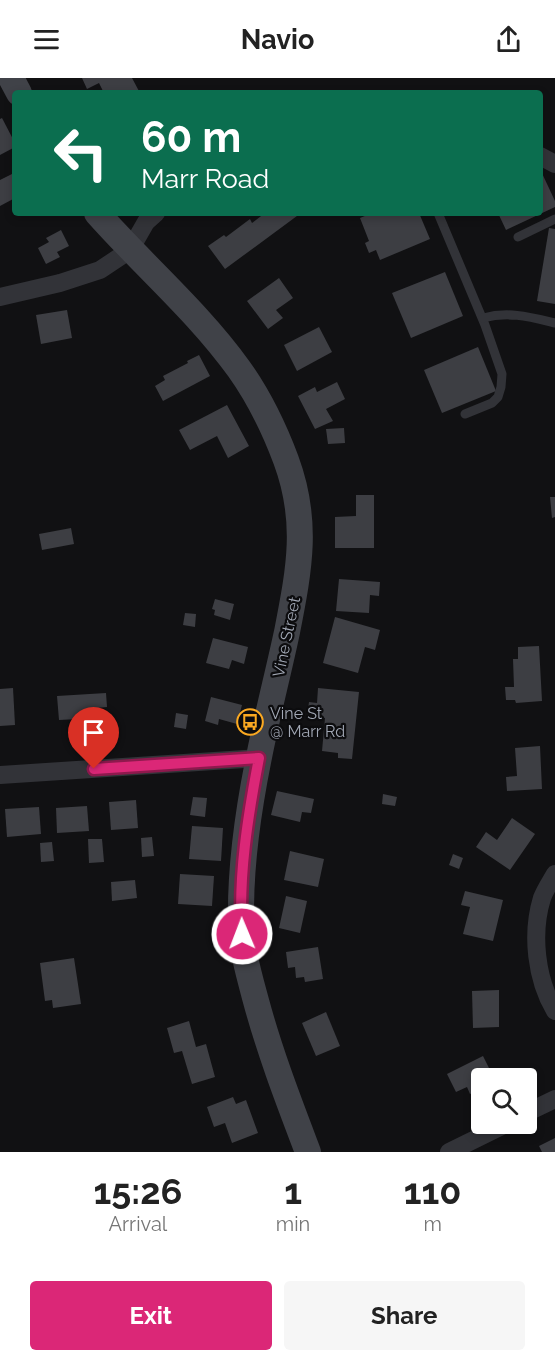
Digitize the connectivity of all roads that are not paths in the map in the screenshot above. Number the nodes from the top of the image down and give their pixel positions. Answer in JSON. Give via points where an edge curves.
{"nodes":[{"id":1,"x":101,"y":216,"type":"edge"},
{"id":2,"x":153,"y":216,"type":"edge"},
{"id":3,"x":439,"y":216,"type":"edge"},
{"id":4,"x":555,"y":219,"type":"edge"},
{"id":5,"x":518,"y":237,"type":"dead end"},
{"id":6,"x":130,"y":250,"type":"junction"},
{"id":7,"x":0,"y":297,"type":"edge"},
{"id":8,"x":483,"y":318,"type":"junction"},
{"id":9,"x":555,"y":323,"type":"edge"},
{"id":10,"x":465,"y":414,"type":"dead end"},
{"id":11,"x":259,"y":758,"type":"junction"},
{"id":12,"x":0,"y":775,"type":"edge"},
{"id":13,"x":555,"y":874,"type":"edge"},
{"id":14,"x":555,"y":1011,"type":"edge"},
{"id":15,"x":555,"y":1098,"type":"edge"},
{"id":16,"x":537,"y":1107,"type":"edge"},
{"id":17,"x":486,"y":1134,"type":"edge"},
{"id":18,"x":308,"y":1152,"type":"edge"},
{"id":19,"x":449,"y":1152,"type":"edge"}],
"edges":[{"from":1,"to":6,"type":"street","name":"Vine Street"},
{"from":2,"to":6,"type":"street"},
{"from":3,"to":8,"type":"lane"},
{"from":4,"to":5,"type":"lane"},
{"from":6,"to":7,"type":"street","via":[[99,270]]},
{"from":6,"to":11,"type":"street","name":"Vine Street","via":[[239,369],[265,411],[294,485],[300,531],[297,581]]},
{"from":8,"to":9,"type":"lane","via":[[519,314]]},
{"from":8,"to":10,"type":"lane","via":[[500,368],[501,387],[492,403]]},
{"from":11,"to":12,"type":"street"},
{"from":11,"to":18,"type":"street","name":"Vine Street","via":[[244,861],[243,947],[264,1033]]},
{"from":13,"to":14,"type":"street","via":[[542,898],[537,947],[546,996]]},
{"from":15,"to":16,"type":"street"},
{"from":17,"to":19,"type":"street"}]}
